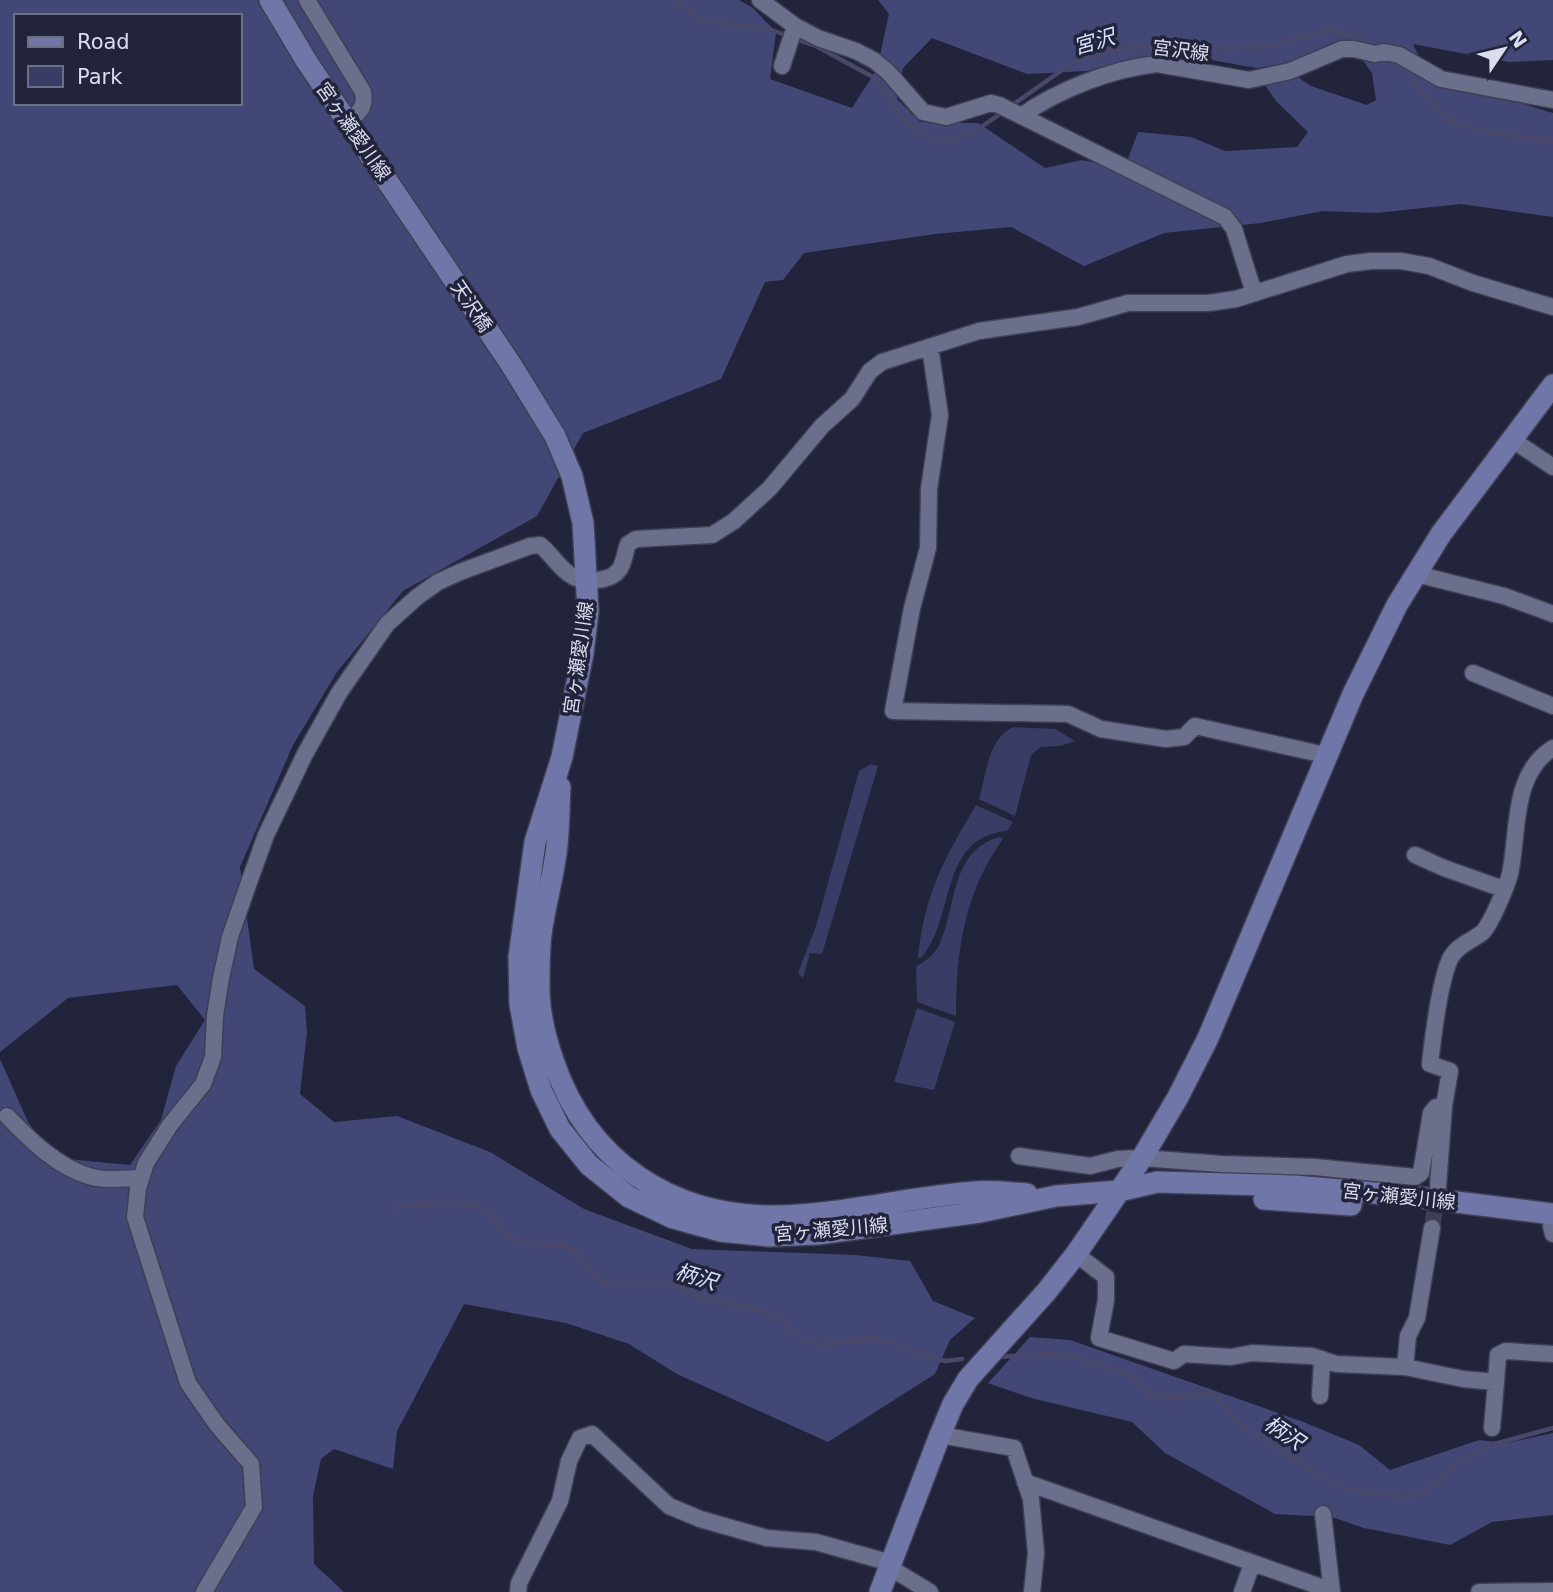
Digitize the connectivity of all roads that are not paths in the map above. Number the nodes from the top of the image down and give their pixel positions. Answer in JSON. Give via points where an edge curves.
{"nodes":[{"id":1,"x":307,"y":0,"type":"edge"},
{"id":2,"x":760,"y":0,"type":"edge"},
{"id":3,"x":274,"y":7,"type":"edge"},
{"id":4,"x":795,"y":26,"type":"junction"},
{"id":5,"x":782,"y":66,"type":"dead end"},
{"id":6,"x":1553,"y":100,"type":"edge"},
{"id":7,"x":1021,"y":116,"type":"junction"},
{"id":8,"x":348,"y":122,"type":"junction"},
{"id":9,"x":432,"y":246,"type":"joint"},
{"id":10,"x":1254,"y":293,"type":"junction"},
{"id":11,"x":1553,"y":307,"type":"edge"},
{"id":12,"x":930,"y":346,"type":"junction"},
{"id":13,"x":512,"y":366,"type":"joint"},
{"id":14,"x":1553,"y":385,"type":"edge"},
{"id":15,"x":1511,"y":439,"type":"junction"},
{"id":16,"x":1553,"y":467,"type":"edge"},
{"id":17,"x":1416,"y":574,"type":"junction"},
{"id":18,"x":588,"y":580,"type":"junction"},
{"id":19,"x":1553,"y":614,"type":"edge"},
{"id":20,"x":1473,"y":673,"type":"dead end"},
{"id":21,"x":1553,"y":706,"type":"edge"},
{"id":22,"x":1553,"y":748,"type":"edge"},
{"id":23,"x":1325,"y":755,"type":"junction"},
{"id":24,"x":1426,"y":854,"type":"dead end"},
{"id":25,"x":1503,"y":888,"type":"junction"},
{"id":26,"x":1444,"y":1106,"type":"junction"},
{"id":27,"x":7,"y":1116,"type":"dead end"},
{"id":28,"x":1019,"y":1156,"type":"dead end"},
{"id":29,"x":1142,"y":1158,"type":"junction"},
{"id":30,"x":141,"y":1178,"type":"junction"},
{"id":31,"x":1438,"y":1186,"type":"tunnel mouth"},
{"id":32,"x":1415,"y":1187,"type":"junction"},
{"id":33,"x":1119,"y":1191,"type":"junction"},
{"id":34,"x":1552,"y":1225,"type":"edge"},
{"id":35,"x":1432,"y":1228,"type":"tunnel mouth"},
{"id":36,"x":1076,"y":1254,"type":"junction"},
{"id":37,"x":1553,"y":1354,"type":"edge"},
{"id":38,"x":1322,"y":1359,"type":"junction"},
{"id":39,"x":1405,"y":1367,"type":"junction"},
{"id":40,"x":1496,"y":1382,"type":"junction"},
{"id":41,"x":1320,"y":1396,"type":"dead end"},
{"id":42,"x":1492,"y":1428,"type":"dead end"},
{"id":43,"x":940,"y":1436,"type":"junction"},
{"id":44,"x":1025,"y":1482,"type":"junction"},
{"id":45,"x":1323,"y":1514,"type":"dead end"},
{"id":46,"x":1252,"y":1564,"type":"junction"},
{"id":47,"x":890,"y":1565,"type":"junction"},
{"id":48,"x":1553,"y":1591,"type":"edge"},
{"id":49,"x":204,"y":1592,"type":"edge"},
{"id":50,"x":518,"y":1592,"type":"edge"},
{"id":51,"x":880,"y":1592,"type":"edge"},
{"id":52,"x":930,"y":1592,"type":"edge"},
{"id":53,"x":1032,"y":1592,"type":"edge"},
{"id":54,"x":1241,"y":1592,"type":"edge"},
{"id":55,"x":1332,"y":1592,"type":"edge"},
{"id":56,"x":1479,"y":1592,"type":"edge"}],
"edges":[{"from":1,"to":8,"type":"street","via":[[363,92],[361,111]]},
{"from":2,"to":4,"type":"street"},
{"from":3,"to":8,"type":"main road","name":"宮ヶ瀬愛川線"},
{"from":4,"to":5,"type":"street"},
{"from":4,"to":7,"type":"street","via":[[874,61],[923,112],[946,117],[990,103]]},
{"from":6,"to":7,"type":"street","name":"宮沢線","via":[[1441,79],[1399,55],[1342,49],[1290,71],[1249,80],[1157,64],[1142,66],[1061,92]]},
{"from":7,"to":10,"type":"street","via":[[1225,217],[1234,229]]},
{"from":8,"to":9,"type":"main road","name":"宮ヶ瀬愛川線"},
{"from":9,"to":13,"type":"main road","name":"天沢橋"},
{"from":10,"to":11,"type":"street","via":[[1347,264],[1401,261]]},
{"from":10,"to":12,"type":"street","via":[[1208,303],[1128,303],[1078,317],[979,331]]},
{"from":12,"to":18,"type":"street","via":[[882,362],[870,371],[852,399],[734,521],[712,535],[636,539],[628,544],[617,574]]},
{"from":12,"to":23,"type":"street","via":[[940,415],[929,489],[928,548],[893,711],[1068,714],[1101,729],[1166,740],[1184,737],[1195,726]]},
{"from":13,"to":18,"type":"main road","name":"宮ヶ瀬愛川線","via":[[555,436],[572,477],[583,523]]},
{"from":14,"to":15,"type":"main road"},
{"from":15,"to":16,"type":"street"},
{"from":15,"to":17,"type":"main road"},
{"from":17,"to":19,"type":"street","via":[[1504,596]]},
{"from":17,"to":23,"type":"main road"},
{"from":18,"to":30,"type":"street","via":[[573,576],[540,545],[530,546],[438,582],[387,624],[339,692],[266,835],[224,964],[213,1057],[203,1084],[170,1125]]},
{"from":18,"to":33,"type":"main road","name":"宮ヶ瀬愛川線","via":[[583,653],[562,757],[535,842],[519,957],[520,1004],[541,1090],[560,1129],[589,1165],[629,1197],[673,1218],[720,1231],[769,1236],[818,1234],[966,1214],[1056,1196]]},
{"from":20,"to":21,"type":"street"},
{"from":22,"to":25,"type":"street","via":[[1535,762],[1525,779],[1509,877]]},
{"from":23,"to":29,"type":"main road","via":[[1208,1038]]},
{"from":24,"to":25,"type":"street"},
{"from":25,"to":26,"type":"street","via":[[1484,930],[1456,950],[1447,969],[1430,1063],[1450,1071]]},
{"from":26,"to":31,"type":"street"},
{"from":26,"to":32,"type":"street","via":[[1431,1113],[1422,1173]]},
{"from":27,"to":30,"type":"street","via":[[36,1146],[92,1177]]},
{"from":28,"to":29,"type":"street","via":[[1090,1166]]},
{"from":29,"to":32,"type":"street","via":[[1315,1167]]},
{"from":29,"to":33,"type":"main road"},
{"from":30,"to":49,"type":"street","via":[[135,1217],[188,1383],[251,1464],[254,1507]]},
{"from":32,"to":33,"type":"main road","name":"宮ヶ瀬愛川線","via":[[1157,1182]]},
{"from":32,"to":34,"type":"main road","name":"宮ヶ瀬愛川線"},
{"from":33,"to":34,"type":"main road","name":"宮ヶ瀬愛川線","via":[[1419,1211]]},
{"from":33,"to":36,"type":"main road"},
{"from":35,"to":39,"type":"street"},
{"from":36,"to":38,"type":"street","via":[[1106,1277],[1099,1338],[1174,1361],[1184,1354],[1231,1357],[1252,1353]]},
{"from":36,"to":43,"type":"main road","via":[[968,1379]]},
{"from":37,"to":40,"type":"street","via":[[1506,1351],[1498,1355]]},
{"from":38,"to":39,"type":"street","via":[[1336,1364]]},
{"from":38,"to":41,"type":"street"},
{"from":39,"to":40,"type":"street"},
{"from":40,"to":42,"type":"street"},
{"from":43,"to":44,"type":"street","via":[[1014,1448]]},
{"from":43,"to":47,"type":"main road"},
{"from":44,"to":46,"type":"street"},
{"from":44,"to":53,"type":"street","via":[[1036,1553]]},
{"from":45,"to":55,"type":"street"},
{"from":46,"to":54,"type":"street"},
{"from":46,"to":55,"type":"street"},
{"from":47,"to":50,"type":"street","via":[[816,1542],[767,1538],[669,1506],[592,1434],[580,1438],[574,1449],[560,1502]]},
{"from":47,"to":51,"type":"main road"},
{"from":47,"to":52,"type":"street"},
{"from":48,"to":56,"type":"street"}]}
